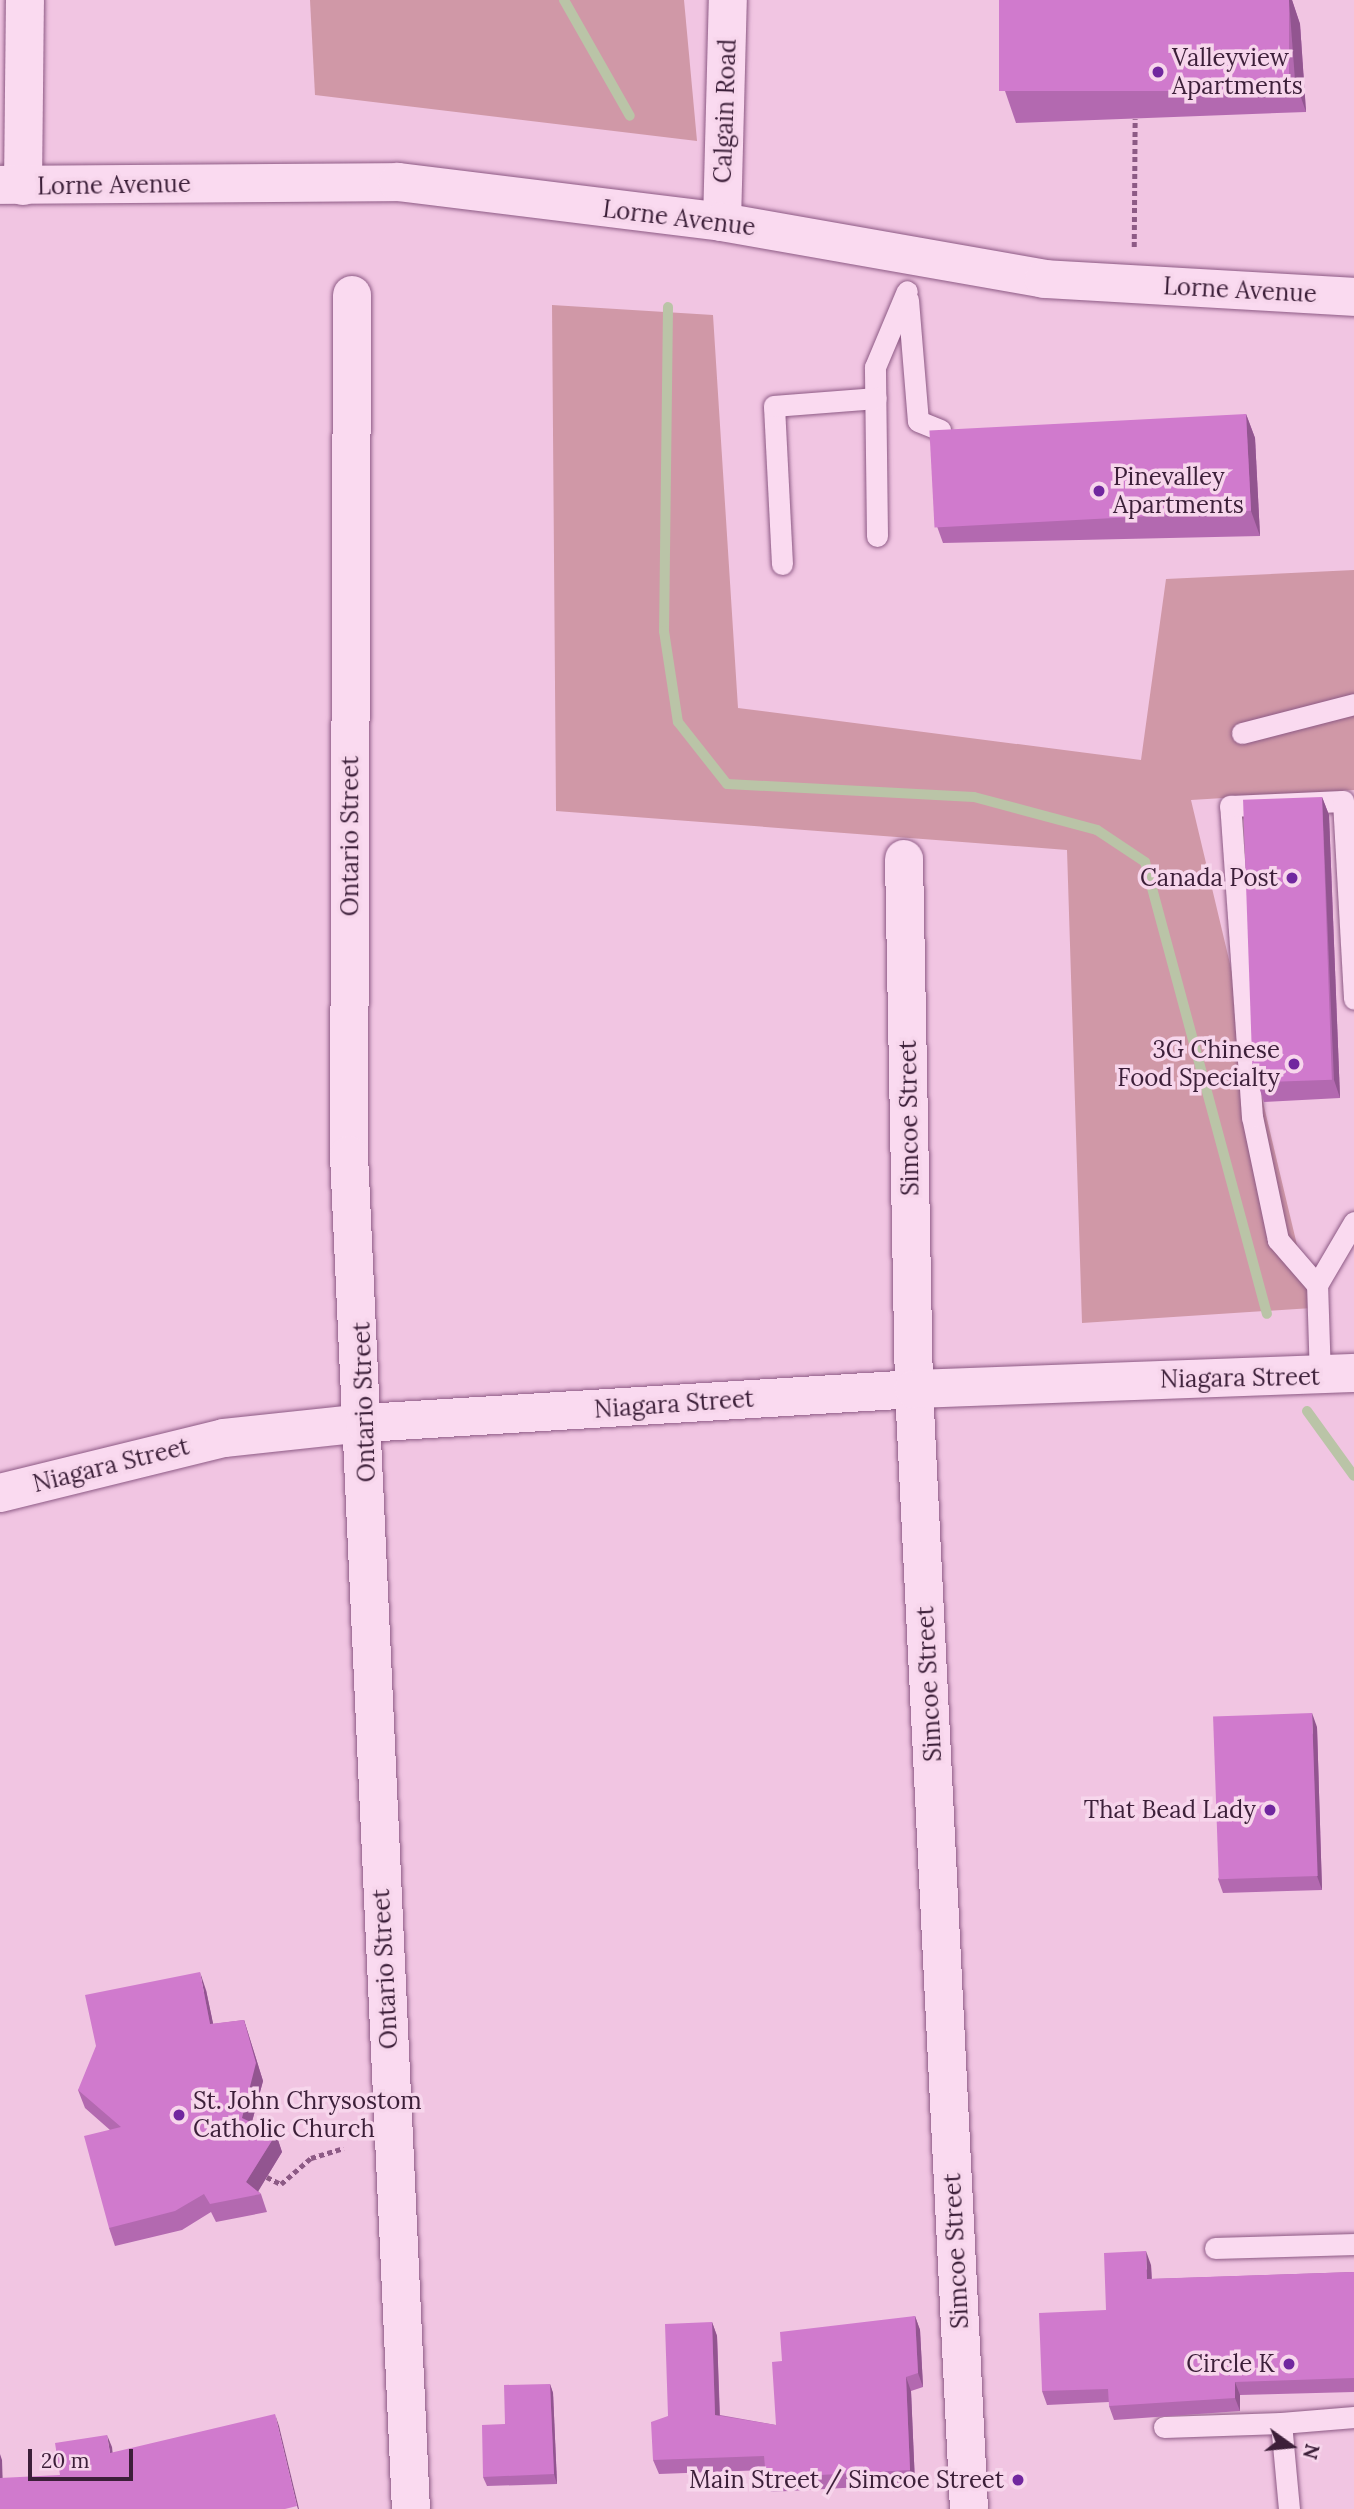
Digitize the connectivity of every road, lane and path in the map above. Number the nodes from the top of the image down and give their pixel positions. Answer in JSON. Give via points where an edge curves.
{"nodes":[{"id":1,"x":25,"y":0,"type":"edge"},
{"id":2,"x":728,"y":0,"type":"edge"},
{"id":3,"x":1135,"y":119,"type":"edge"},
{"id":4,"x":11,"y":185,"type":"edge"},
{"id":5,"x":722,"y":222,"type":"junction"},
{"id":6,"x":906,"y":252,"type":"junction"},
{"id":7,"x":1134,"y":284,"type":"junction"},
{"id":8,"x":907,"y":291,"type":"junction"},
{"id":9,"x":352,"y":295,"type":"dead end"},
{"id":10,"x":1354,"y":297,"type":"edge"},
{"id":11,"x":876,"y":398,"type":"junction"},
{"id":12,"x":940,"y":429,"type":"edge"},
{"id":13,"x":877,"y":536,"type":"dead end"},
{"id":14,"x":782,"y":564,"type":"dead end"},
{"id":15,"x":1354,"y":704,"type":"edge"},
{"id":16,"x":1242,"y":733,"type":"dead end"},
{"id":17,"x":904,"y":859,"type":"dead end"},
{"id":18,"x":1354,"y":999,"type":"edge"},
{"id":19,"x":1354,"y":1222,"type":"edge"},
{"id":20,"x":1317,"y":1285,"type":"junction"},
{"id":21,"x":1337,"y":1376,"type":"edge"},
{"id":22,"x":914,"y":1389,"type":"junction"},
{"id":23,"x":365,"y":1423,"type":"junction"},
{"id":24,"x":0,"y":1493,"type":"edge"},
{"id":25,"x":344,"y":2148,"type":"dead end"},
{"id":26,"x":267,"y":2176,"type":"edge"},
{"id":27,"x":1354,"y":2244,"type":"edge"},
{"id":28,"x":1215,"y":2248,"type":"dead end"},
{"id":29,"x":1354,"y":2417,"type":"edge"},
{"id":30,"x":1281,"y":2423,"type":"junction"},
{"id":31,"x":1164,"y":2427,"type":"edge"},
{"id":32,"x":411,"y":2509,"type":"edge"},
{"id":33,"x":969,"y":2509,"type":"edge"},
{"id":34,"x":1289,"y":2509,"type":"edge"}],
"edges":[{"from":1,"to":4,"type":"street"},
{"from":2,"to":5,"type":"street","name":"Calgain Road"},
{"from":3,"to":7,"type":"path"},
{"from":4,"to":5,"type":"street","name":"Lorne Avenue","via":[[398,183]]},
{"from":5,"to":6,"type":"street","name":"Lorne Avenue"},
{"from":6,"to":7,"type":"street","name":"Lorne Avenue","via":[[1044,279]]},
{"from":6,"to":8,"type":"lane"},
{"from":7,"to":10,"type":"street","name":"Lorne Avenue"},
{"from":8,"to":11,"type":"lane","via":[[875,368]]},
{"from":8,"to":12,"type":"lane","via":[[918,421]]},
{"from":9,"to":23,"type":"street","name":"Ontario Street","via":[[349,1154]]},
{"from":11,"to":13,"type":"lane"},
{"from":11,"to":14,"type":"lane","via":[[774,406]]},
{"from":15,"to":16,"type":"lane"},
{"from":17,"to":22,"type":"street","name":"Simcoe Street"},
{"from":18,"to":20,"type":"lane","via":[[1343,801],[1230,806],[1252,1117],[1278,1240]]},
{"from":19,"to":20,"type":"lane"},
{"from":20,"to":21,"type":"lane"},
{"from":21,"to":22,"type":"street","name":"Niagara Street"},
{"from":22,"to":23,"type":"street","name":"Niagara Street"},
{"from":22,"to":33,"type":"street","name":"Simcoe Street"},
{"from":23,"to":24,"type":"street","name":"Niagara Street","via":[[224,1438]]},
{"from":23,"to":32,"type":"street","name":"Ontario Street"},
{"from":25,"to":26,"type":"path","via":[[311,2158],[282,2184]]},
{"from":27,"to":28,"type":"lane"},
{"from":29,"to":30,"type":"lane"},
{"from":30,"to":31,"type":"lane"},
{"from":30,"to":34,"type":"lane"}]}
